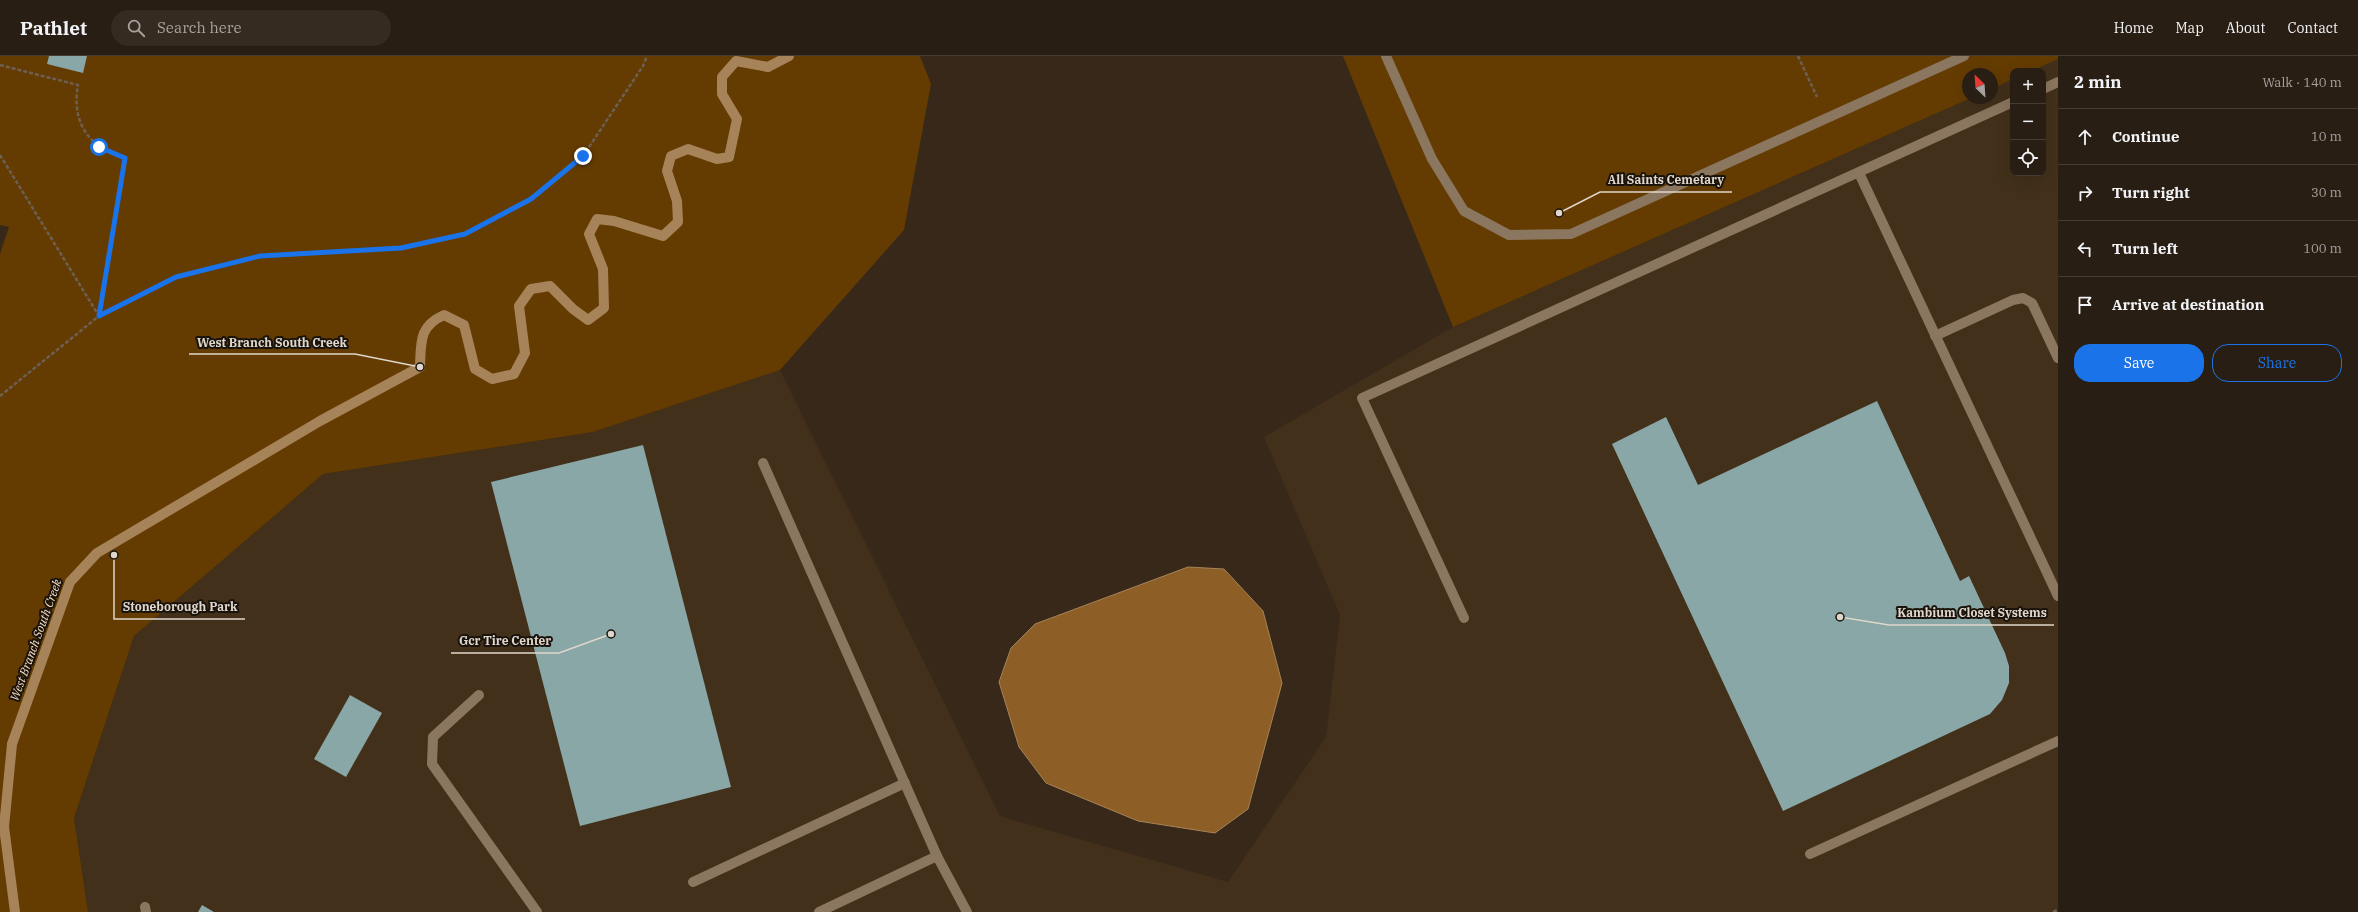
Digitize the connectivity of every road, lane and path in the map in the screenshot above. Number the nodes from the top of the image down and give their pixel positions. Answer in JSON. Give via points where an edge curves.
{"nodes":[{"id":1,"x":647,"y":56,"type":"edge"},
{"id":2,"x":1386,"y":56,"type":"edge"},
{"id":3,"x":1798,"y":56,"type":"edge"},
{"id":4,"x":1964,"y":56,"type":"edge"},
{"id":5,"x":0,"y":64,"type":"edge"},
{"id":6,"x":2058,"y":82,"type":"edge"},
{"id":7,"x":2046,"y":88,"type":"edge"},
{"id":8,"x":2010,"y":103,"type":"edge"},
{"id":9,"x":1827,"y":118,"type":"junction"},
{"id":10,"x":0,"y":155,"type":"edge"},
{"id":11,"x":1859,"y":173,"type":"junction"},
{"id":12,"x":99,"y":316,"type":"junction"},
{"id":13,"x":1935,"y":336,"type":"junction"},
{"id":14,"x":2058,"y":358,"type":"edge"},
{"id":15,"x":0,"y":396,"type":"edge"},
{"id":16,"x":763,"y":463,"type":"dead end"},
{"id":17,"x":2058,"y":596,"type":"edge"},
{"id":18,"x":1464,"y":618,"type":"dead end"},
{"id":19,"x":479,"y":694,"type":"dead end"},
{"id":20,"x":2058,"y":741,"type":"edge"},
{"id":21,"x":905,"y":783,"type":"junction"},
{"id":22,"x":1810,"y":854,"type":"dead end"},
{"id":23,"x":938,"y":856,"type":"junction"},
{"id":24,"x":693,"y":882,"type":"dead end"},
{"id":25,"x":2058,"y":910,"type":"edge"},
{"id":26,"x":537,"y":912,"type":"edge"},
{"id":27,"x":819,"y":912,"type":"edge"},
{"id":28,"x":967,"y":912,"type":"edge"},
{"id":29,"x":2053,"y":912,"type":"edge"}],
"edges":[{"from":1,"to":12,"type":"path","via":[[643,66],[583,156],[531,199],[465,234],[401,248],[260,256],[176,277]]},
{"from":2,"to":9,"type":"lane","via":[[1432,159],[1464,211],[1509,235],[1571,234]]},
{"from":3,"to":9,"type":"path"},
{"from":4,"to":9,"type":"lane"},
{"from":5,"to":12,"type":"path","via":[[78,84],[75,103],[81,125],[99,147],[125,158]]},
{"from":6,"to":7,"type":"lane"},
{"from":8,"to":11,"type":"lane"},
{"from":10,"to":12,"type":"path"},
{"from":11,"to":13,"type":"lane"},
{"from":11,"to":18,"type":"lane","via":[[1362,398]]},
{"from":12,"to":15,"type":"path"},
{"from":13,"to":14,"type":"lane","via":[[2013,300],[2023,298],[2032,303]]},
{"from":13,"to":17,"type":"lane"},
{"from":16,"to":21,"type":"lane"},
{"from":19,"to":26,"type":"lane","via":[[433,737],[432,764]]},
{"from":20,"to":22,"type":"lane"},
{"from":21,"to":23,"type":"lane"},
{"from":21,"to":24,"type":"lane"},
{"from":23,"to":27,"type":"lane"},
{"from":23,"to":28,"type":"lane"},
{"from":25,"to":29,"type":"path"}]}
